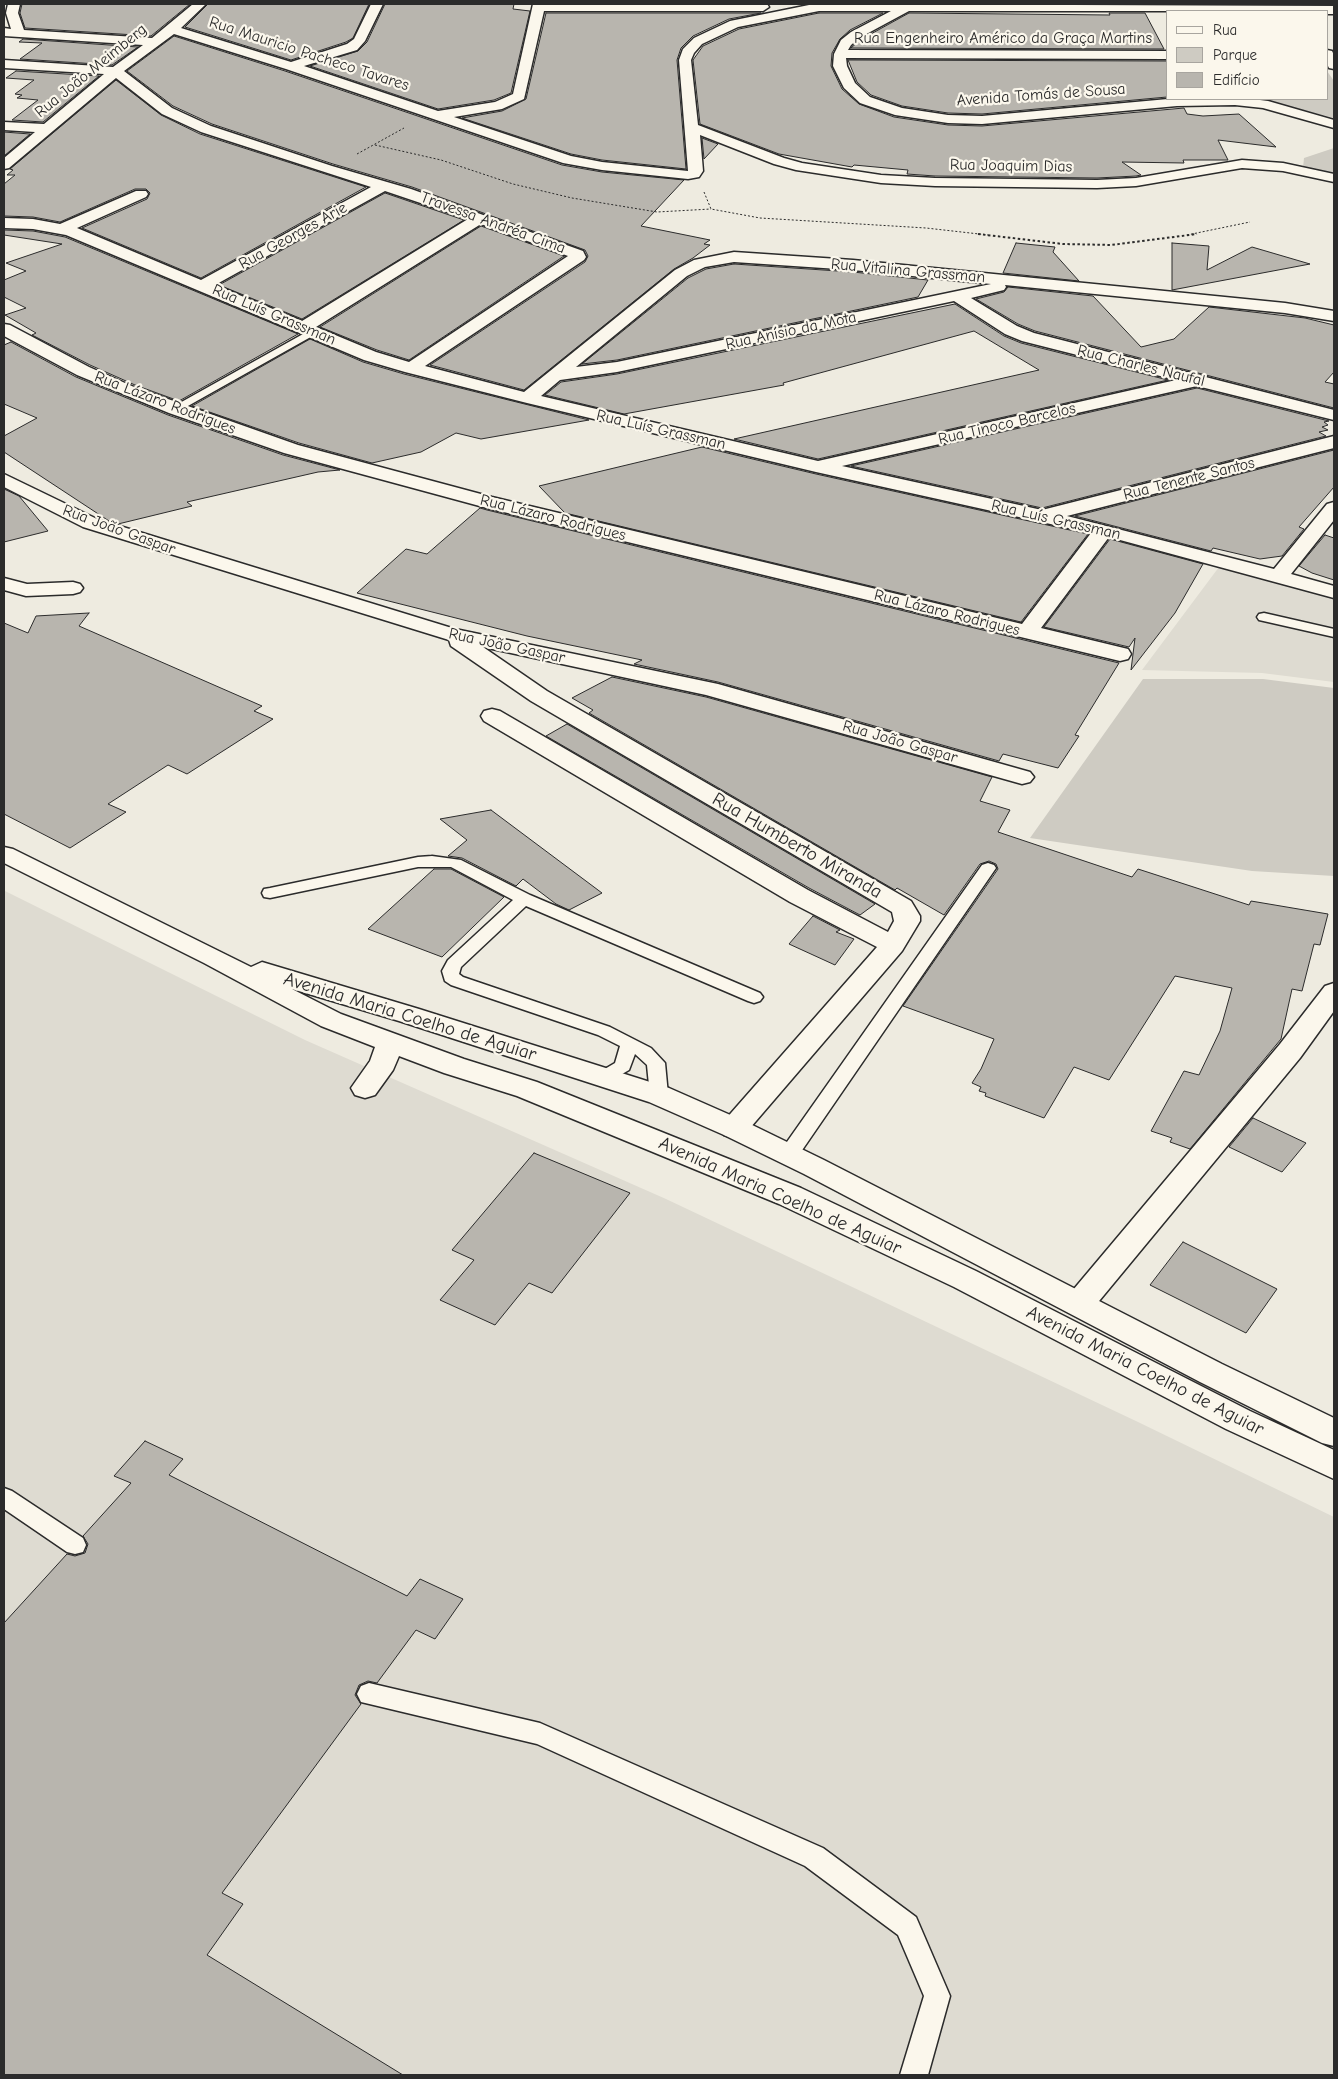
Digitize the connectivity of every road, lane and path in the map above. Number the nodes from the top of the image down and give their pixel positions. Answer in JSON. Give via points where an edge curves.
{"nodes":[{"id":1,"x":14,"y":4,"type":"edge"},
{"id":2,"x":200,"y":4,"type":"edge"},
{"id":3,"x":377,"y":4,"type":"edge"},
{"id":4,"x":539,"y":5,"type":"edge"},
{"id":5,"x":828,"y":5,"type":"edge"},
{"id":6,"x":908,"y":7,"type":"junction"},
{"id":7,"x":1297,"y":8,"type":"edge"},
{"id":8,"x":1334,"y":10,"type":"edge"},
{"id":9,"x":172,"y":29,"type":"junction"},
{"id":10,"x":4,"y":32,"type":"edge"},
{"id":11,"x":18,"y":33,"type":"junction"},
{"id":12,"x":154,"y":42,"type":"junction"},
{"id":13,"x":840,"y":54,"type":"junction"},
{"id":14,"x":1166,"y":55,"type":"edge"},
{"id":15,"x":4,"y":64,"type":"edge"},
{"id":16,"x":291,"y":66,"type":"junction"},
{"id":17,"x":115,"y":71,"type":"junction"},
{"id":18,"x":433,"y":113,"type":"junction"},
{"id":19,"x":1334,"y":124,"type":"edge"},
{"id":20,"x":4,"y":126,"type":"edge"},
{"id":21,"x":49,"y":128,"type":"junction"},
{"id":22,"x":693,"y":128,"type":"junction"},
{"id":23,"x":375,"y":145,"type":"junction"},
{"id":24,"x":4,"y":165,"type":"edge"},
{"id":25,"x":327,"y":168,"type":"junction"},
{"id":26,"x":694,"y":174,"type":"junction"},
{"id":27,"x":1334,"y":178,"type":"edge"},
{"id":28,"x":383,"y":186,"type":"junction"},
{"id":29,"x":141,"y":194,"type":"dead end"},
{"id":30,"x":711,"y":209,"type":"junction"},
{"id":31,"x":479,"y":219,"type":"junction"},
{"id":32,"x":1250,"y":222,"type":"dead end"},
{"id":33,"x":4,"y":223,"type":"edge"},
{"id":34,"x":62,"y":229,"type":"junction"},
{"id":35,"x":1024,"y":281,"type":"junction"},
{"id":36,"x":202,"y":286,"type":"junction"},
{"id":37,"x":957,"y":296,"type":"junction"},
{"id":38,"x":1334,"y":316,"type":"edge"},
{"id":39,"x":4,"y":329,"type":"edge"},
{"id":40,"x":307,"y":330,"type":"junction"},
{"id":41,"x":411,"y":368,"type":"junction"},
{"id":42,"x":557,"y":375,"type":"junction"},
{"id":43,"x":1197,"y":381,"type":"junction"},
{"id":44,"x":527,"y":398,"type":"junction"},
{"id":45,"x":175,"y":409,"type":"junction"},
{"id":46,"x":1334,"y":415,"type":"edge"},
{"id":47,"x":1334,"y":442,"type":"edge"},
{"id":48,"x":816,"y":466,"type":"junction"},
{"id":49,"x":4,"y":480,"type":"edge"},
{"id":50,"x":1334,"y":508,"type":"edge"},
{"id":51,"x":1044,"y":516,"type":"junction"},
{"id":52,"x":1104,"y":530,"type":"junction"},
{"id":53,"x":1279,"y":576,"type":"junction"},
{"id":54,"x":4,"y":584,"type":"edge"},
{"id":55,"x":73,"y":588,"type":"dead end"},
{"id":56,"x":1334,"y":592,"type":"edge"},
{"id":57,"x":1264,"y":618,"type":"dead end"},
{"id":58,"x":1026,"y":632,"type":"junction"},
{"id":59,"x":1334,"y":633,"type":"edge"},
{"id":60,"x":450,"y":634,"type":"junction"},
{"id":61,"x":1120,"y":654,"type":"dead end"},
{"id":62,"x":492,"y":716,"type":"dead end"},
{"id":63,"x":1022,"y":776,"type":"dead end"},
{"id":64,"x":4,"y":854,"type":"edge"},
{"id":65,"x":988,"y":868,"type":"dead end"},
{"id":66,"x":270,"y":893,"type":"dead end"},
{"id":67,"x":524,"y":899,"type":"junction"},
{"id":68,"x":893,"y":945,"type":"junction"},
{"id":69,"x":213,"y":957,"type":"junction"},
{"id":70,"x":1334,"y":992,"type":"edge"},
{"id":71,"x":754,"y":998,"type":"dead end"},
{"id":72,"x":391,"y":1041,"type":"junction"},
{"id":73,"x":630,"y":1043,"type":"junction"},
{"id":74,"x":454,"y":1066,"type":"junction"},
{"id":75,"x":604,"y":1077,"type":"junction"},
{"id":76,"x":365,"y":1088,"type":"dead end"},
{"id":77,"x":658,"y":1095,"type":"junction"},
{"id":78,"x":685,"y":1106,"type":"junction"},
{"id":79,"x":734,"y":1128,"type":"junction"},
{"id":80,"x":789,"y":1154,"type":"junction"},
{"id":81,"x":1079,"y":1304,"type":"junction"},
{"id":82,"x":1334,"y":1433,"type":"edge"},
{"id":83,"x":1334,"y":1465,"type":"edge"},
{"id":84,"x":4,"y":1497,"type":"edge"},
{"id":85,"x":75,"y":1544,"type":"dead end"},
{"id":86,"x":369,"y":1694,"type":"dead end"},
{"id":87,"x":914,"y":2075,"type":"edge"}],
"edges":[{"from":1,"to":11,"type":"street","via":[[12,13]]},
{"from":2,"to":9,"type":"street","name":"Rua João Meimberg"},
{"from":3,"to":16,"type":"street","via":[[359,41]]},
{"from":4,"to":5,"type":"street"},
{"from":4,"to":18,"type":"street","via":[[519,96],[497,106]]},
{"from":5,"to":6,"type":"street"},
{"from":5,"to":22,"type":"street","via":[[734,24],[698,41],[685,60]]},
{"from":6,"to":7,"type":"street"},
{"from":6,"to":13,"type":"street","via":[[855,35]]},
{"from":7,"to":8,"type":"street"},
{"from":9,"to":12,"type":"street","name":"Rua João Meimberg"},
{"from":9,"to":16,"type":"street","name":"Rua Mauricio Pacheco Tavares"},
{"from":10,"to":11,"type":"street"},
{"from":11,"to":12,"type":"street"},
{"from":12,"to":17,"type":"street","name":"Rua João Meimberg"},
{"from":13,"to":14,"type":"street","name":"Rua Engenheiro Américo da Graça Martins"},
{"from":13,"to":19,"type":"street","name":"Avenida Tomás de Sousa","via":[[840,66],[849,85],[865,100],[919,116],[982,120],[1177,102],[1235,101],[1263,104]]},
{"from":15,"to":17,"type":"street"},
{"from":16,"to":18,"type":"street","name":"Rua Mauricio Pacheco Tavares"},
{"from":17,"to":21,"type":"street","name":"Rua João Meimberg"},
{"from":17,"to":25,"type":"street","name":"Travessa Andréa Cima","via":[[167,111],[183,119]]},
{"from":18,"to":23,"type":"path"},
{"from":18,"to":26,"type":"street","name":"Rua Mauricio Pacheco Tavares","via":[[568,160],[665,174]]},
{"from":20,"to":21,"type":"street"},
{"from":21,"to":24,"type":"street","name":"Rua João Meimberg"},
{"from":22,"to":26,"type":"street"},
{"from":22,"to":27,"type":"street","name":"Rua Joaquim Dias","via":[[801,168],[881,179],[1097,184],[1136,182],[1242,164],[1283,167]]},
{"from":23,"to":25,"type":"path"},
{"from":23,"to":30,"type":"path","via":[[582,200],[651,211]]},
{"from":25,"to":28,"type":"street","name":"Travessa Andréa Cima"},
{"from":26,"to":30,"type":"path"},
{"from":28,"to":31,"type":"street","name":"Travessa Andréa Cima"},
{"from":28,"to":36,"type":"street","name":"Rua Georges Arie"},
{"from":29,"to":34,"type":"street"},
{"from":30,"to":32,"type":"path","via":[[760,218],[926,228],[1063,244],[1111,245],[1196,234]]},
{"from":31,"to":40,"type":"street"},
{"from":31,"to":41,"type":"street","name":"Travessa Andréa Cima","via":[[578,256]]},
{"from":33,"to":34,"type":"street","name":"Rua Luís Grassman"},
{"from":34,"to":36,"type":"street","name":"Rua Luís Grassman"},
{"from":35,"to":37,"type":"street","name":"Rua Anísio da Mota"},
{"from":35,"to":38,"type":"street","name":"Rua Vitalina Grassman"},
{"from":35,"to":42,"type":"street","name":"Rua Vitalina Grassman","via":[[774,259],[717,258],[681,273]]},
{"from":36,"to":40,"type":"street","name":"Rua Luís Grassman"},
{"from":37,"to":42,"type":"street","name":"Rua Anísio da Mota","via":[[617,367]]},
{"from":37,"to":43,"type":"street","name":"Rua Charles Naufal","via":[[1022,335]]},
{"from":39,"to":45,"type":"street","name":"Rua Lázaro Rodrigues","via":[[82,371]]},
{"from":40,"to":41,"type":"street","name":"Rua Luís Grassman","via":[[370,356]]},
{"from":40,"to":45,"type":"lane"},
{"from":41,"to":44,"type":"street","name":"Rua Luís Grassman"},
{"from":42,"to":44,"type":"street","name":"Rua Vitalina Grassman"},
{"from":43,"to":46,"type":"street","name":"Rua Charles Naufal"},
{"from":43,"to":48,"type":"street","name":"Rua Tinoco Barcelos"},
{"from":44,"to":48,"type":"street","name":"Rua Luís Grassman"},
{"from":45,"to":58,"type":"street","name":"Rua Lázaro Rodrigues","via":[[291,449],[381,475]]},
{"from":47,"to":51,"type":"street","name":"Rua Tenente Santos"},
{"from":48,"to":51,"type":"street","name":"Rua Luís Grassman"},
{"from":49,"to":60,"type":"street","name":"Rua João Gaspar","via":[[98,526]]},
{"from":50,"to":53,"type":"street"},
{"from":51,"to":52,"type":"street","name":"Rua Luís Grassman"},
{"from":52,"to":53,"type":"street","name":"Rua Luís Grassman"},
{"from":52,"to":58,"type":"street"},
{"from":53,"to":56,"type":"street","name":"Rua Luís Grassman"},
{"from":54,"to":55,"type":"street","via":[[26,590]]},
{"from":57,"to":59,"type":"lane"},
{"from":58,"to":61,"type":"street","name":"Rua Lázaro Rodrigues"},
{"from":60,"to":63,"type":"street","name":"Rua João Gaspar","via":[[710,689]]},
{"from":60,"to":68,"type":"street","name":"Rua Humberto Miranda","via":[[539,696],[902,906],[908,916],[907,921]]},
{"from":62,"to":68,"type":"street","via":[[799,896]]},
{"from":64,"to":69,"type":"street","name":"Avenida Maria Coelho de Aguiar"},
{"from":65,"to":80,"type":"lane"},
{"from":66,"to":67,"type":"lane","via":[[432,861],[455,863]]},
{"from":67,"to":71,"type":"lane"},
{"from":67,"to":73,"type":"lane","via":[[454,964],[451,977]]},
{"from":68,"to":79,"type":"street","name":"Rua Humberto Miranda"},
{"from":69,"to":72,"type":"street","name":"Avenida Maria Coelho de Aguiar","via":[[331,1020]]},
{"from":69,"to":75,"type":"street","name":"Avenida Maria Coelho de Aguiar"},
{"from":70,"to":81,"type":"street","via":[[1290,1051]]},
{"from":72,"to":74,"type":"street","name":"Avenida Maria Coelho de Aguiar"},
{"from":72,"to":76,"type":"street","via":[[383,1063]]},
{"from":73,"to":75,"type":"lane","via":[[623,1066]]},
{"from":73,"to":77,"type":"lane","via":[[656,1063]]},
{"from":74,"to":78,"type":"street"},
{"from":74,"to":83,"type":"street","name":"Avenida Maria Coelho de Aguiar","via":[[527,1089],[790,1196]]},
{"from":75,"to":77,"type":"street","name":"Avenida Maria Coelho de Aguiar"},
{"from":77,"to":78,"type":"street","name":"Avenida Maria Coelho de Aguiar"},
{"from":78,"to":79,"type":"street","name":"Avenida Maria Coelho de Aguiar"},
{"from":79,"to":80,"type":"street","name":"Avenida Maria Coelho de Aguiar"},
{"from":80,"to":81,"type":"street","name":"Avenida Maria Coelho de Aguiar"},
{"from":81,"to":82,"type":"street","name":"Avenida Maria Coelho de Aguiar"},
{"from":84,"to":85,"type":"lane"},
{"from":86,"to":87,"type":"lane","via":[[540,1734],[814,1856],[907,1926],[937,1996]]}]}
